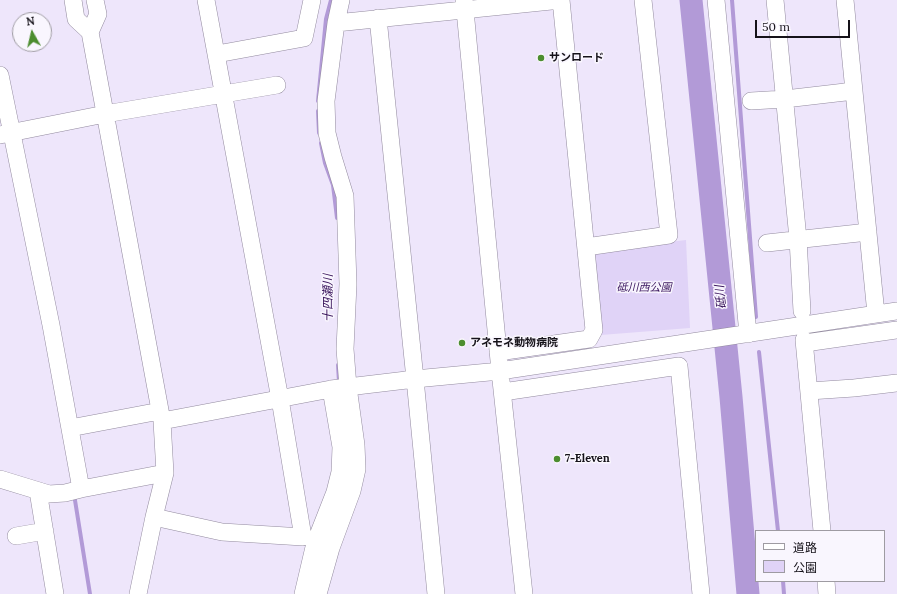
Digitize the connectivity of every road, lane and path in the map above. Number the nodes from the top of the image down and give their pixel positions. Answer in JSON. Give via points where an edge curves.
{"nodes":[{"id":1,"x":73,"y":0,"type":"edge"},
{"id":2,"x":95,"y":0,"type":"edge"},
{"id":3,"x":206,"y":0,"type":"edge"},
{"id":4,"x":312,"y":0,"type":"edge"},
{"id":5,"x":341,"y":0,"type":"edge"},
{"id":6,"x":561,"y":0,"type":"edge"},
{"id":7,"x":643,"y":0,"type":"edge"},
{"id":8,"x":716,"y":0,"type":"edge"},
{"id":9,"x":775,"y":0,"type":"edge"},
{"id":10,"x":845,"y":0,"type":"edge"},
{"id":11,"x":465,"y":5,"type":"edge"},
{"id":12,"x":378,"y":18,"type":"junction"},
{"id":13,"x":336,"y":23,"type":"junction"},
{"id":14,"x":90,"y":32,"type":"junction"},
{"id":15,"x":217,"y":54,"type":"junction"},
{"id":16,"x":0,"y":75,"type":"edge"},
{"id":17,"x":277,"y":85,"type":"dead end"},
{"id":18,"x":854,"y":91,"type":"junction"},
{"id":19,"x":224,"y":95,"type":"junction"},
{"id":20,"x":785,"y":99,"type":"junction"},
{"id":21,"x":750,"y":101,"type":"dead end"},
{"id":22,"x":105,"y":114,"type":"junction"},
{"id":23,"x":6,"y":134,"type":"edge"},
{"id":24,"x":868,"y":232,"type":"junction"},
{"id":25,"x":798,"y":239,"type":"junction"},
{"id":26,"x":766,"y":243,"type":"dead end"},
{"id":27,"x":586,"y":247,"type":"junction"},
{"id":28,"x":802,"y":311,"type":"dead end"},
{"id":29,"x":897,"y":311,"type":"edge"},
{"id":30,"x":876,"y":314,"type":"junction"},
{"id":31,"x":897,"y":330,"type":"edge"},
{"id":32,"x":745,"y":334,"type":"junction"},
{"id":33,"x":498,"y":352,"type":"junction"},
{"id":34,"x":500,"y":371,"type":"junction"},
{"id":35,"x":415,"y":379,"type":"junction"},
{"id":36,"x":897,"y":383,"type":"edge"},
{"id":37,"x":348,"y":387,"type":"junction"},
{"id":38,"x":331,"y":389,"type":"junction"},
{"id":39,"x":810,"y":391,"type":"junction"},
{"id":40,"x":503,"y":392,"type":"junction"},
{"id":41,"x":280,"y":399,"type":"junction"},
{"id":42,"x":161,"y":416,"type":"junction"},
{"id":43,"x":70,"y":428,"type":"junction"},
{"id":44,"x":165,"y":473,"type":"junction"},
{"id":45,"x":0,"y":479,"type":"edge"},
{"id":46,"x":38,"y":491,"type":"junction"},
{"id":47,"x":73,"y":491,"type":"junction"},
{"id":48,"x":154,"y":518,"type":"junction"},
{"id":49,"x":822,"y":530,"type":"edge"},
{"id":50,"x":45,"y":531,"type":"junction"},
{"id":51,"x":16,"y":536,"type":"dead end"},
{"id":52,"x":826,"y":582,"type":"edge"},
{"id":53,"x":55,"y":594,"type":"edge"},
{"id":54,"x":138,"y":594,"type":"edge"},
{"id":55,"x":303,"y":594,"type":"edge"},
{"id":56,"x":318,"y":594,"type":"edge"},
{"id":57,"x":436,"y":594,"type":"edge"},
{"id":58,"x":524,"y":594,"type":"edge"},
{"id":59,"x":701,"y":594,"type":"edge"},
{"id":60,"x":827,"y":594,"type":"edge"}],
"edges":[{"from":1,"to":14,"type":"street","via":[[76,19]]},
{"from":2,"to":14,"type":"street","via":[[98,14]]},
{"from":3,"to":15,"type":"street"},
{"from":4,"to":15,"type":"street","via":[[304,38]]},
{"from":5,"to":13,"type":"street"},
{"from":6,"to":11,"type":"street"},
{"from":6,"to":27,"type":"street"},
{"from":7,"to":27,"type":"street","via":[[669,235]]},
{"from":8,"to":32,"type":"street"},
{"from":9,"to":20,"type":"street"},
{"from":10,"to":18,"type":"street"},
{"from":11,"to":12,"type":"street"},
{"from":11,"to":33,"type":"street"},
{"from":12,"to":13,"type":"street"},
{"from":12,"to":35,"type":"street"},
{"from":13,"to":37,"type":"street","via":[[326,101],[327,133],[345,196],[348,284],[345,349]]},
{"from":14,"to":22,"type":"street"},
{"from":15,"to":19,"type":"street"},
{"from":16,"to":23,"type":"street"},
{"from":17,"to":19,"type":"street"},
{"from":18,"to":20,"type":"street"},
{"from":18,"to":24,"type":"street"},
{"from":19,"to":22,"type":"street"},
{"from":19,"to":41,"type":"street"},
{"from":20,"to":21,"type":"street"},
{"from":20,"to":25,"type":"street"},
{"from":22,"to":23,"type":"street"},
{"from":22,"to":42,"type":"street"},
{"from":23,"to":43,"type":"street"},
{"from":24,"to":25,"type":"street"},
{"from":24,"to":30,"type":"street"},
{"from":25,"to":26,"type":"street"},
{"from":25,"to":28,"type":"street"},
{"from":27,"to":33,"type":"street","via":[[594,330],[588,339]]},
{"from":29,"to":30,"type":"street"},
{"from":30,"to":32,"type":"street"},
{"from":31,"to":39,"type":"street","via":[[805,342]]},
{"from":32,"to":34,"type":"street"},
{"from":33,"to":34,"type":"street"},
{"from":34,"to":35,"type":"street"},
{"from":34,"to":40,"type":"street"},
{"from":35,"to":37,"type":"street"},
{"from":35,"to":57,"type":"street"},
{"from":36,"to":39,"type":"street"},
{"from":37,"to":38,"type":"street"},
{"from":37,"to":56,"type":"street","via":[[357,469]]},
{"from":38,"to":41,"type":"street"},
{"from":38,"to":55,"type":"street","via":[[341,447],[340,472],[315,543]]},
{"from":39,"to":49,"type":"street"},
{"from":40,"to":58,"type":"street"},
{"from":40,"to":59,"type":"street","via":[[679,366]]},
{"from":41,"to":42,"type":"street"},
{"from":41,"to":48,"type":"street","via":[[303,537],[222,532]]},
{"from":42,"to":43,"type":"street"},
{"from":42,"to":44,"type":"street"},
{"from":43,"to":47,"type":"street"},
{"from":44,"to":47,"type":"street"},
{"from":44,"to":48,"type":"street"},
{"from":45,"to":46,"type":"street"},
{"from":46,"to":47,"type":"street","via":[[49,494]]},
{"from":46,"to":50,"type":"street"},
{"from":48,"to":54,"type":"street"},
{"from":50,"to":51,"type":"street"},
{"from":50,"to":53,"type":"street"},
{"from":52,"to":60,"type":"street"}]}
